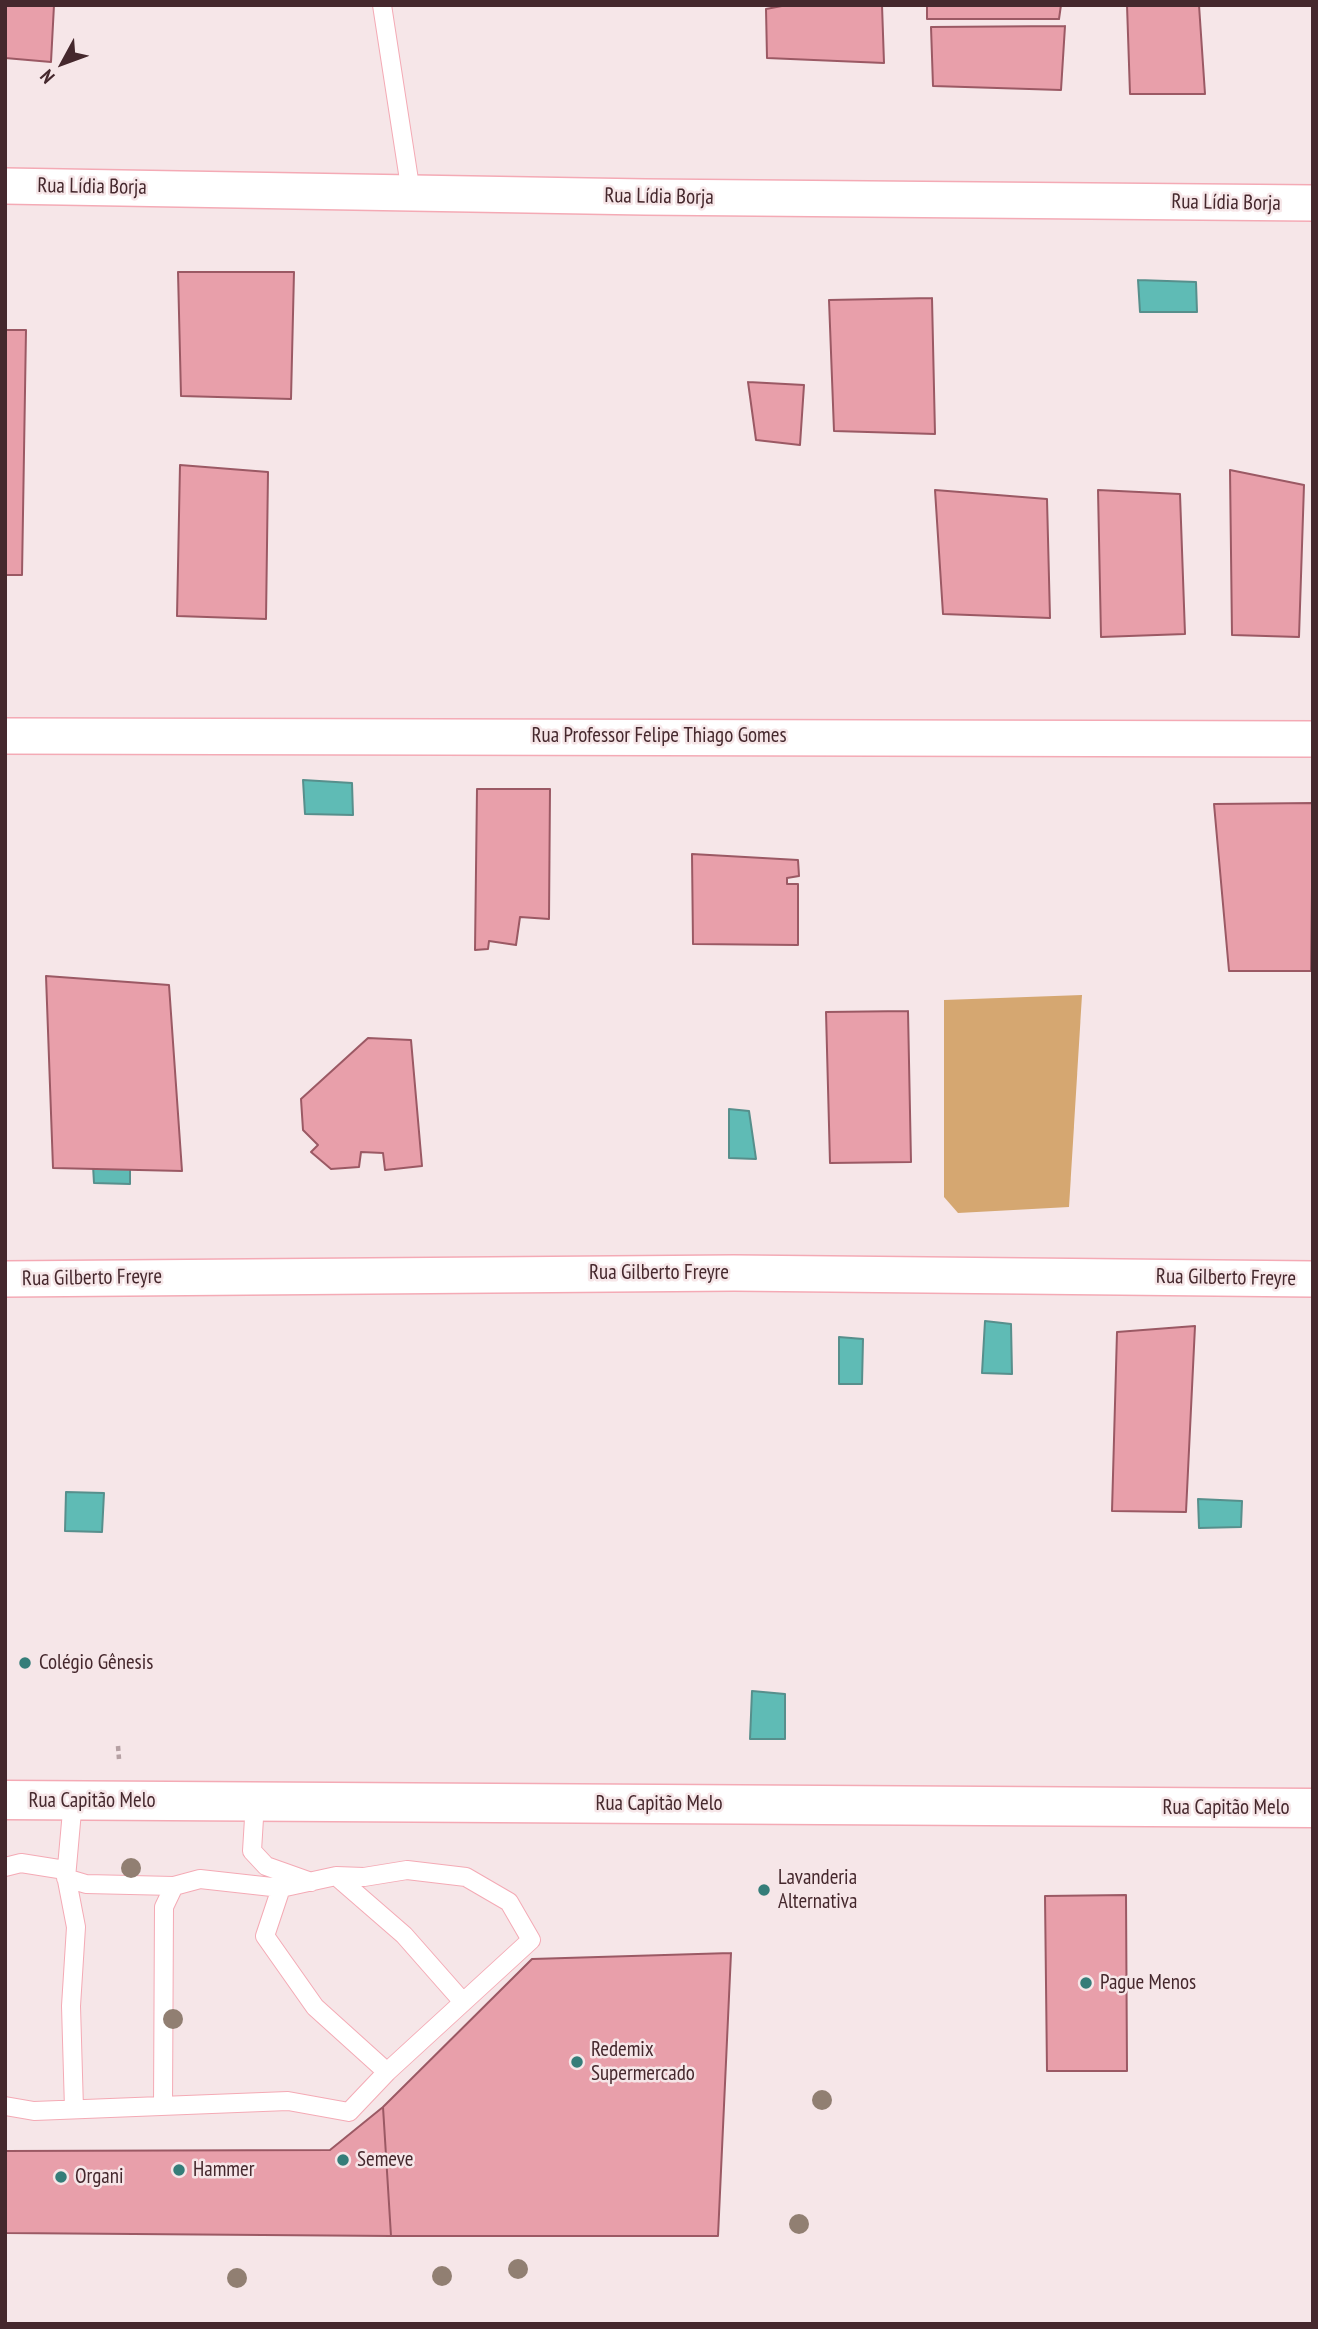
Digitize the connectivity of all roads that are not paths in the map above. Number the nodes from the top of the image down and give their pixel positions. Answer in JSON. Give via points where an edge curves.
{"nodes":[{"id":1,"x":382,"y":5,"type":"edge"},
{"id":2,"x":5,"y":186,"type":"edge"},
{"id":3,"x":411,"y":193,"type":"junction"},
{"id":4,"x":1313,"y":204,"type":"edge"},
{"id":5,"x":5,"y":736,"type":"edge"},
{"id":6,"x":1313,"y":739,"type":"edge"},
{"id":7,"x":5,"y":1279,"type":"edge"},
{"id":8,"x":1313,"y":1279,"type":"edge"},
{"id":9,"x":5,"y":1800,"type":"edge"},
{"id":10,"x":73,"y":1800,"type":"junction"},
{"id":11,"x":256,"y":1802,"type":"junction"},
{"id":12,"x":1313,"y":1808,"type":"edge"},
{"id":13,"x":5,"y":1867,"type":"edge"},
{"id":14,"x":336,"y":1876,"type":"junction"},
{"id":15,"x":66,"y":1878,"type":"junction"},
{"id":16,"x":311,"y":1882,"type":"junction"},
{"id":17,"x":174,"y":1886,"type":"junction"},
{"id":18,"x":281,"y":1888,"type":"junction"},
{"id":19,"x":463,"y":2002,"type":"junction"},
{"id":20,"x":387,"y":2072,"type":"junction"},
{"id":21,"x":163,"y":2105,"type":"junction"},
{"id":22,"x":5,"y":2106,"type":"edge"},
{"id":23,"x":74,"y":2109,"type":"junction"}],
"edges":[{"from":1,"to":3,"type":"lane"},
{"from":2,"to":3,"type":"street","name":"Rua Lídia Borja"},
{"from":3,"to":4,"type":"street","name":"Rua Lídia Borja"},
{"from":5,"to":6,"type":"street","name":"Rua Professor Felipe Thiago Gomes"},
{"from":7,"to":8,"type":"street","name":"Rua Gilberto Freyre","via":[[734,1273]]},
{"from":9,"to":10,"type":"main road","name":"Rua Capitão Melo"},
{"from":10,"to":11,"type":"main road","name":"Rua Capitão Melo"},
{"from":10,"to":15,"type":"lane"},
{"from":11,"to":12,"type":"main road","name":"Rua Capitão Melo"},
{"from":11,"to":16,"type":"lane","via":[[253,1851],[266,1866]]},
{"from":13,"to":15,"type":"lane","via":[[21,1863],[65,1870]]},
{"from":14,"to":16,"type":"lane"},
{"from":14,"to":19,"type":"lane","via":[[404,1935]]},
{"from":14,"to":19,"type":"lane","via":[[407,1870],[466,1877],[509,1902],[531,1940]]},
{"from":15,"to":17,"type":"lane","via":[[86,1884]]},
{"from":15,"to":23,"type":"lane","via":[[76,1927],[71,2006]]},
{"from":16,"to":18,"type":"lane"},
{"from":17,"to":18,"type":"lane","via":[[200,1879]]},
{"from":17,"to":21,"type":"lane","via":[[164,1907]]},
{"from":18,"to":20,"type":"lane","via":[[265,1936],[315,2007]]},
{"from":19,"to":20,"type":"lane"},
{"from":20,"to":21,"type":"lane","via":[[349,2112],[288,2101]]},
{"from":21,"to":23,"type":"lane"},
{"from":22,"to":23,"type":"lane"}]}
